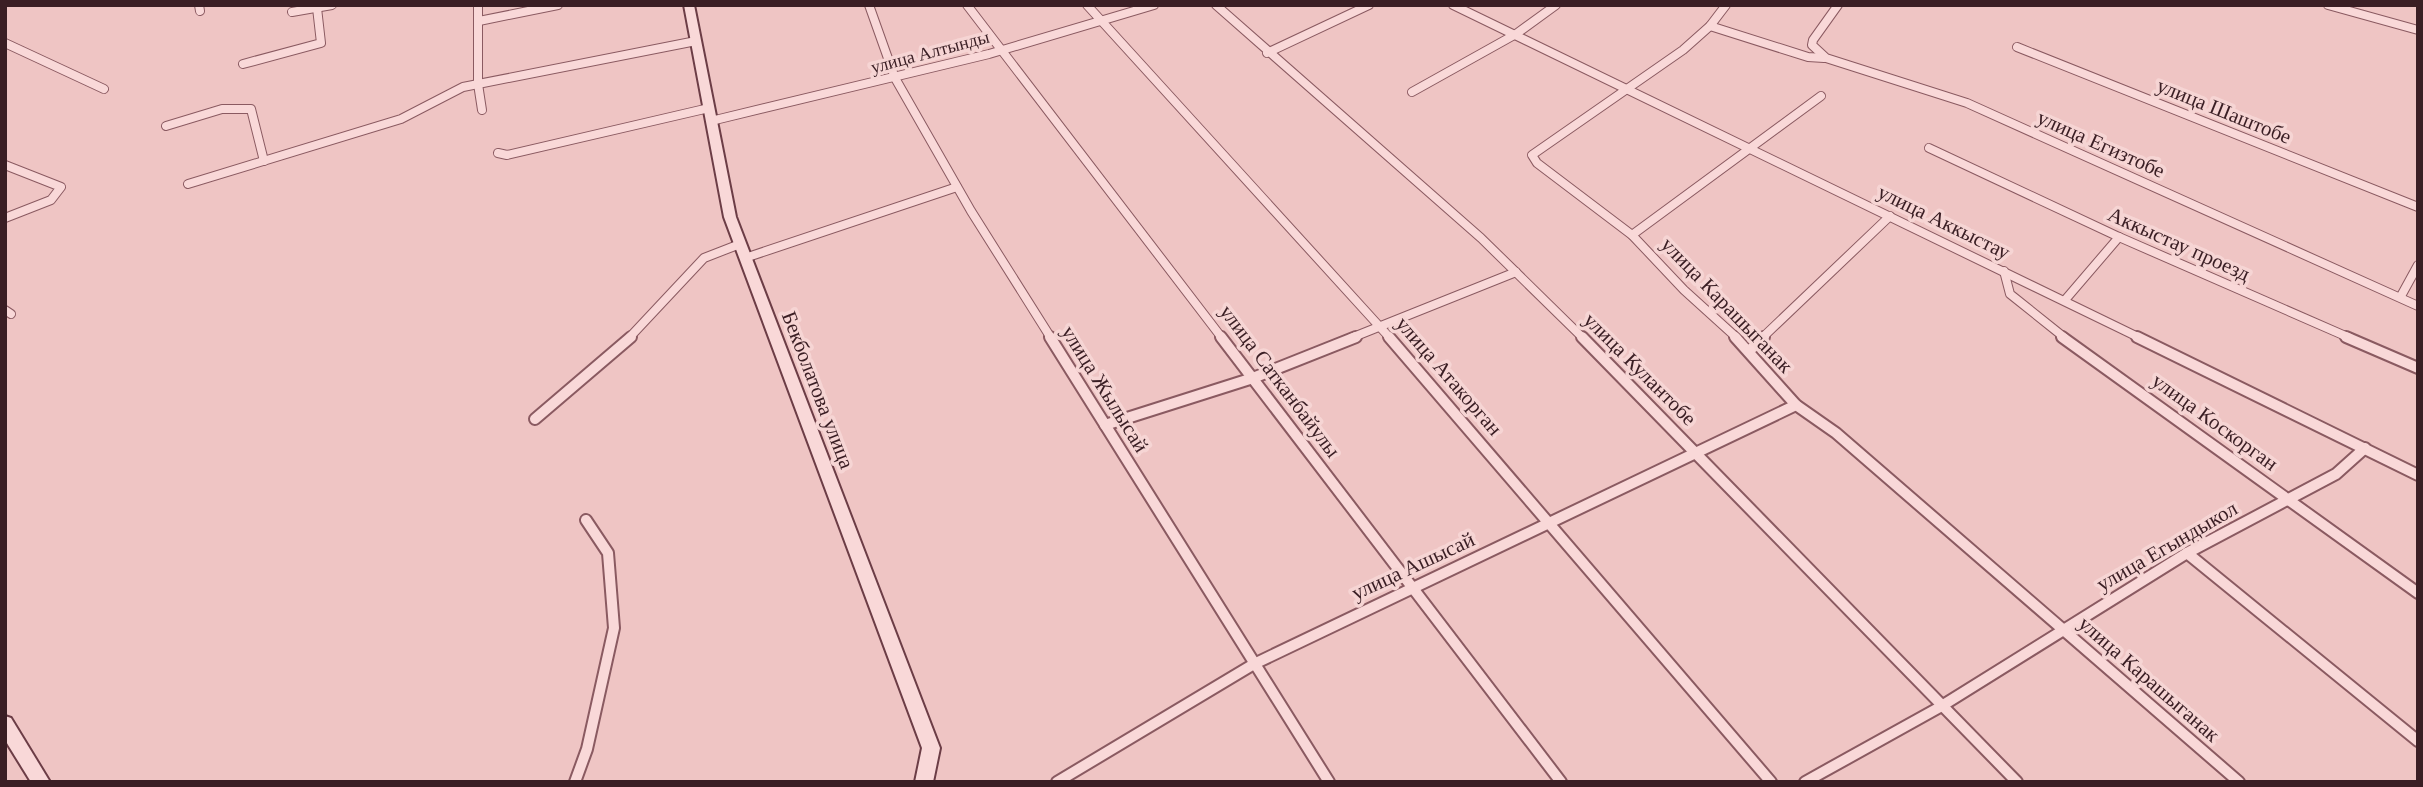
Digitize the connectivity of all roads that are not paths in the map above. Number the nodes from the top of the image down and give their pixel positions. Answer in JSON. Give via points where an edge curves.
{"nodes":[{"id":1,"x":332,"y":5,"type":"edge"},
{"id":2,"x":478,"y":5,"type":"edge"},
{"id":3,"x":558,"y":5,"type":"edge"},
{"id":4,"x":689,"y":5,"type":"edge"},
{"id":5,"x":967,"y":5,"type":"edge"},
{"id":6,"x":1087,"y":5,"type":"edge"},
{"id":7,"x":1154,"y":5,"type":"edge"},
{"id":8,"x":1216,"y":5,"type":"edge"},
{"id":9,"x":1369,"y":5,"type":"edge"},
{"id":10,"x":1453,"y":5,"type":"edge"},
{"id":11,"x":1556,"y":5,"type":"edge"},
{"id":12,"x":1726,"y":5,"type":"edge"},
{"id":13,"x":1838,"y":5,"type":"edge"},
{"id":14,"x":2328,"y":5,"type":"edge"},
{"id":15,"x":317,"y":8,"type":"junction"},
{"id":16,"x":873,"y":8,"type":"edge"},
{"id":17,"x":292,"y":12,"type":"dead end"},
{"id":18,"x":479,"y":20,"type":"junction"},
{"id":19,"x":1103,"y":22,"type":"junction"},
{"id":20,"x":1710,"y":26,"type":"junction"},
{"id":21,"x":2418,"y":30,"type":"edge"},
{"id":22,"x":1516,"y":34,"type":"junction"},
{"id":23,"x":696,"y":41,"type":"junction"},
{"id":24,"x":5,"y":43,"type":"edge"},
{"id":25,"x":2017,"y":47,"type":"dead end"},
{"id":26,"x":999,"y":50,"type":"junction"},
{"id":27,"x":1267,"y":53,"type":"junction"},
{"id":28,"x":1826,"y":58,"type":"junction"},
{"id":29,"x":243,"y":64,"type":"dead end"},
{"id":30,"x":895,"y":78,"type":"junction"},
{"id":31,"x":478,"y":84,"type":"junction"},
{"id":32,"x":1625,"y":88,"type":"junction"},
{"id":33,"x":104,"y":89,"type":"dead end"},
{"id":34,"x":1412,"y":92,"type":"dead end"},
{"id":35,"x":1821,"y":96,"type":"dead end"},
{"id":36,"x":482,"y":110,"type":"dead end"},
{"id":37,"x":710,"y":115,"type":"junction"},
{"id":38,"x":166,"y":126,"type":"dead end"},
{"id":39,"x":1751,"y":147,"type":"junction"},
{"id":40,"x":1929,"y":148,"type":"dead end"},
{"id":41,"x":498,"y":153,"type":"dead end"},
{"id":42,"x":264,"y":161,"type":"junction"},
{"id":43,"x":5,"y":165,"type":"edge"},
{"id":44,"x":188,"y":184,"type":"dead end"},
{"id":45,"x":957,"y":187,"type":"junction"},
{"id":46,"x":2418,"y":207,"type":"edge"},
{"id":47,"x":1890,"y":216,"type":"junction"},
{"id":48,"x":5,"y":218,"type":"edge"},
{"id":49,"x":1632,"y":235,"type":"junction"},
{"id":50,"x":2119,"y":237,"type":"junction"},
{"id":51,"x":743,"y":251,"type":"junction"},
{"id":52,"x":2418,"y":265,"type":"edge"},
{"id":53,"x":2004,"y":271,"type":"junction"},
{"id":54,"x":1516,"y":272,"type":"junction"},
{"id":55,"x":2401,"y":296,"type":"junction"},
{"id":56,"x":2064,"y":300,"type":"junction"},
{"id":57,"x":2418,"y":306,"type":"edge"},
{"id":58,"x":1379,"y":326,"type":"junction"},
{"id":59,"x":1750,"y":350,"type":"junction"},
{"id":60,"x":2418,"y":368,"type":"edge"},
{"id":61,"x":1253,"y":378,"type":"junction"},
{"id":62,"x":1796,"y":405,"type":"junction"},
{"id":63,"x":535,"y":419,"type":"dead end"},
{"id":64,"x":1105,"y":425,"type":"junction"},
{"id":65,"x":2365,"y":449,"type":"junction"},
{"id":66,"x":1696,"y":451,"type":"junction"},
{"id":67,"x":2418,"y":475,"type":"edge"},
{"id":68,"x":2290,"y":500,"type":"junction"},
{"id":69,"x":586,"y":520,"type":"dead end"},
{"id":70,"x":1551,"y":522,"type":"junction"},
{"id":71,"x":2187,"y":553,"type":"junction"},
{"id":72,"x":1413,"y":586,"type":"junction"},
{"id":73,"x":2418,"y":593,"type":"edge"},
{"id":74,"x":2062,"y":631,"type":"junction"},
{"id":75,"x":1254,"y":664,"type":"junction"},
{"id":76,"x":1940,"y":707,"type":"junction"},
{"id":77,"x":5,"y":724,"type":"edge"},
{"id":78,"x":2418,"y":741,"type":"edge"},
{"id":79,"x":41,"y":782,"type":"edge"},
{"id":80,"x":575,"y":782,"type":"edge"},
{"id":81,"x":924,"y":782,"type":"edge"},
{"id":82,"x":1057,"y":782,"type":"edge"},
{"id":83,"x":1329,"y":782,"type":"edge"},
{"id":84,"x":1560,"y":782,"type":"edge"},
{"id":85,"x":1771,"y":782,"type":"edge"},
{"id":86,"x":1805,"y":782,"type":"edge"},
{"id":87,"x":2017,"y":782,"type":"edge"},
{"id":88,"x":2239,"y":782,"type":"edge"}],
"edges":[{"from":1,"to":15,"type":"street"},
{"from":2,"to":18,"type":"street"},
{"from":3,"to":18,"type":"street"},
{"from":4,"to":23,"type":"street","name":"Бекболатова улица"},
{"from":5,"to":26,"type":"street","name":"улица Сатканбайулы"},
{"from":6,"to":19,"type":"street","name":"улица Атакорган"},
{"from":7,"to":19,"type":"street","name":"улица Алтынды"},
{"from":8,"to":27,"type":"street","name":"улица Кулантобе"},
{"from":9,"to":27,"type":"street"},
{"from":10,"to":22,"type":"street","name":"улица Аккыстау"},
{"from":11,"to":22,"type":"street"},
{"from":12,"to":20,"type":"street","name":"улица Карашыганак"},
{"from":13,"to":28,"type":"street","via":[[1813,40],[1812,45]]},
{"from":14,"to":21,"type":"street"},
{"from":15,"to":17,"type":"street"},
{"from":15,"to":29,"type":"street","via":[[321,43]]},
{"from":16,"to":30,"type":"street","name":"улица Жылысай"},
{"from":18,"to":31,"type":"street"},
{"from":19,"to":26,"type":"street","name":"улица Алтынды"},
{"from":19,"to":58,"type":"street","name":"улица Атакорган"},
{"from":20,"to":28,"type":"street","name":"улица Егизтобе"},
{"from":20,"to":32,"type":"street","name":"улица Карашыганак","via":[[1658,69]]},
{"from":22,"to":32,"type":"street","name":"улица Аккыстау"},
{"from":22,"to":34,"type":"street"},
{"from":23,"to":31,"type":"street"},
{"from":23,"to":37,"type":"street","name":"Бекболатова улица"},
{"from":24,"to":33,"type":"street"},
{"from":25,"to":46,"type":"street","name":"улица Шаштобе"},
{"from":26,"to":30,"type":"street","name":"улица Алтынды"},
{"from":26,"to":61,"type":"street","name":"улица Сатканбайулы"},
{"from":27,"to":54,"type":"street","name":"улица Кулантобе","via":[[1427,188]]},
{"from":28,"to":55,"type":"street","name":"улица Егизтобе","via":[[1967,103]]},
{"from":30,"to":37,"type":"street","name":"улица Алтынды"},
{"from":30,"to":45,"type":"street","name":"улица Жылысай"},
{"from":31,"to":36,"type":"street"},
{"from":31,"to":42,"type":"street","via":[[401,119]]},
{"from":32,"to":39,"type":"street","name":"улица Аккыстау"},
{"from":32,"to":49,"type":"street","name":"улица Карашыганак","via":[[1532,155],[1545,171]]},
{"from":35,"to":39,"type":"street"},
{"from":37,"to":41,"type":"street","name":"улица Алтынды","via":[[507,155]]},
{"from":37,"to":51,"type":"street","name":"Бекболатова улица","via":[[730,217]]},
{"from":38,"to":42,"type":"street","via":[[222,109],[251,109]]},
{"from":39,"to":47,"type":"street","name":"улица Аккыстау"},
{"from":39,"to":49,"type":"street"},
{"from":40,"to":50,"type":"street","name":"Аккыстау проезд"},
{"from":42,"to":44,"type":"street"},
{"from":43,"to":48,"type":"street","via":[[61,187],[51,200]]},
{"from":45,"to":51,"type":"street"},
{"from":45,"to":64,"type":"street","name":"улица Жылысай"},
{"from":47,"to":53,"type":"street","name":"улица Аккыстау"},
{"from":47,"to":59,"type":"street"},
{"from":49,"to":59,"type":"street","name":"улица Карашыганак"},
{"from":50,"to":56,"type":"street"},
{"from":50,"to":60,"type":"street","name":"Аккыстау проезд"},
{"from":51,"to":63,"type":"street","via":[[704,258],[624,345]]},
{"from":51,"to":81,"type":"street","name":"Бекболатова улица","via":[[931,748]]},
{"from":52,"to":55,"type":"street"},
{"from":53,"to":56,"type":"street","name":"улица Аккыстау"},
{"from":53,"to":68,"type":"street","name":"улица Коскорган","via":[[2010,294],[2031,314]]},
{"from":54,"to":58,"type":"street"},
{"from":54,"to":66,"type":"street","name":"улица Кулантобе"},
{"from":55,"to":57,"type":"street","name":"улица Егизтобе"},
{"from":56,"to":65,"type":"street","name":"улица Аккыстау"},
{"from":58,"to":61,"type":"street"},
{"from":58,"to":70,"type":"street","name":"улица Атакорган"},
{"from":59,"to":62,"type":"street","name":"улица Карашыганак"},
{"from":61,"to":64,"type":"street"},
{"from":61,"to":72,"type":"street","name":"улица Сатканбайулы"},
{"from":62,"to":66,"type":"street","name":"улица Ашысай"},
{"from":62,"to":74,"type":"street","name":"улица Карашыганак","via":[[1836,433]]},
{"from":64,"to":75,"type":"street","name":"улица Жылысай"},
{"from":65,"to":67,"type":"street","name":"улица Аккыстау"},
{"from":65,"to":68,"type":"street","name":"улица Егындыкол","via":[[2336,474]]},
{"from":66,"to":70,"type":"street","name":"улица Ашысай"},
{"from":66,"to":76,"type":"street","name":"улица Кулантобе"},
{"from":68,"to":71,"type":"street","name":"улица Егындыкол"},
{"from":68,"to":73,"type":"street","name":"улица Коскорган"},
{"from":69,"to":80,"type":"street","via":[[608,553],[614,628],[587,749]]},
{"from":70,"to":72,"type":"street","name":"улица Ашысай"},
{"from":70,"to":85,"type":"street","name":"улица Атакорган"},
{"from":71,"to":74,"type":"street","name":"улица Егындыкол"},
{"from":71,"to":78,"type":"street"},
{"from":72,"to":75,"type":"street","name":"улица Ашысай"},
{"from":72,"to":84,"type":"street","name":"улица Сатканбайулы"},
{"from":74,"to":76,"type":"street","name":"улица Егындыкол"},
{"from":74,"to":88,"type":"street","name":"улица Карашыганак"},
{"from":75,"to":82,"type":"street","name":"улица Ашысай"},
{"from":75,"to":83,"type":"street","name":"улица Жылысай"},
{"from":76,"to":86,"type":"street","name":"улица Егындыкол"},
{"from":76,"to":87,"type":"street","name":"улица Кулантобе"},
{"from":77,"to":79,"type":"street"}]}
